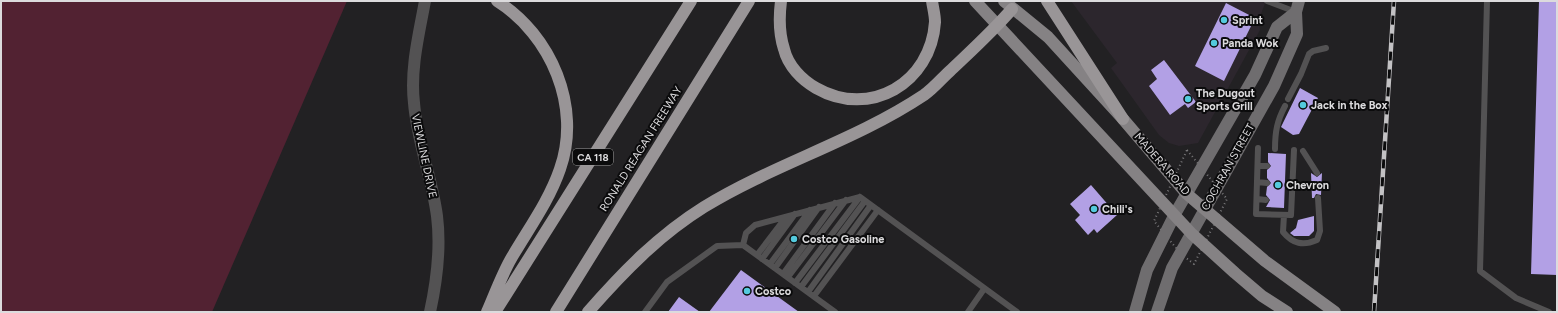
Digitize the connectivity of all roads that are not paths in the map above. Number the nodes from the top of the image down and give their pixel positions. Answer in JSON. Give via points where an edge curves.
{"nodes":[{"id":1,"x":425,"y":1,"type":"edge"},
{"id":2,"x":497,"y":1,"type":"edge"},
{"id":3,"x":691,"y":1,"type":"edge"},
{"id":4,"x":749,"y":1,"type":"edge"},
{"id":5,"x":781,"y":1,"type":"edge"},
{"id":6,"x":932,"y":1,"type":"edge"},
{"id":7,"x":975,"y":1,"type":"edge"},
{"id":8,"x":1047,"y":1,"type":"edge"},
{"id":9,"x":1267,"y":1,"type":"edge"},
{"id":10,"x":1488,"y":1,"type":"edge"},
{"id":11,"x":1008,"y":5,"type":"edge"},
{"id":12,"x":1298,"y":6,"type":"edge"},
{"id":13,"x":998,"y":25,"type":"junction"},
{"id":14,"x":1326,"y":48,"type":"dead end"},
{"id":15,"x":1288,"y":100,"type":"dead end"},
{"id":16,"x":1285,"y":106,"type":"dead end"},
{"id":17,"x":1123,"y":119,"type":"junction"},
{"id":18,"x":1258,"y":148,"type":"dead end"},
{"id":19,"x":1275,"y":149,"type":"dead end"},
{"id":20,"x":1294,"y":150,"type":"dead end"},
{"id":21,"x":1303,"y":150,"type":"dead end"},
{"id":22,"x":1258,"y":166,"type":"junction"},
{"id":23,"x":1267,"y":166,"type":"dead end"},
{"id":24,"x":1286,"y":167,"type":"dead end"},
{"id":25,"x":1294,"y":167,"type":"junction"},
{"id":26,"x":1317,"y":173,"type":"dead end"},
{"id":27,"x":1257,"y":182,"type":"junction"},
{"id":28,"x":1267,"y":183,"type":"dead end"},
{"id":29,"x":1285,"y":183,"type":"dead end"},
{"id":30,"x":1293,"y":184,"type":"junction"},
{"id":31,"x":1187,"y":194,"type":"junction"},
{"id":32,"x":1318,"y":198,"type":"dead end"},
{"id":33,"x":862,"y":199,"type":"junction"},
{"id":34,"x":1257,"y":199,"type":"junction"},
{"id":35,"x":846,"y":200,"type":"junction"},
{"id":36,"x":1266,"y":200,"type":"dead end"},
{"id":37,"x":1284,"y":200,"type":"dead end"},
{"id":38,"x":1292,"y":201,"type":"junction"},
{"id":39,"x":835,"y":203,"type":"junction"},
{"id":40,"x":871,"y":205,"type":"junction"},
{"id":41,"x":820,"y":207,"type":"junction"},
{"id":42,"x":1204,"y":209,"type":"junction"},
{"id":43,"x":810,"y":210,"type":"junction"},
{"id":44,"x":878,"y":210,"type":"junction"},
{"id":45,"x":795,"y":214,"type":"junction"},
{"id":46,"x":1175,"y":214,"type":"junction"},
{"id":47,"x":1284,"y":215,"type":"junction"},
{"id":48,"x":786,"y":217,"type":"junction"},
{"id":49,"x":1192,"y":234,"type":"junction"},
{"id":50,"x":743,"y":245,"type":"junction"},
{"id":51,"x":760,"y":257,"type":"junction"},
{"id":52,"x":773,"y":266,"type":"junction"},
{"id":53,"x":786,"y":276,"type":"junction"},
{"id":54,"x":795,"y":283,"type":"junction"},
{"id":55,"x":801,"y":287,"type":"junction"},
{"id":56,"x":984,"y":289,"type":"junction"},
{"id":57,"x":811,"y":294,"type":"junction"},
{"id":58,"x":1136,"y":307,"type":"edge"},
{"id":59,"x":1333,"y":311,"type":"edge"},
{"id":60,"x":430,"y":312,"type":"edge"},
{"id":61,"x":487,"y":312,"type":"edge"},
{"id":62,"x":495,"y":312,"type":"edge"},
{"id":63,"x":556,"y":312,"type":"edge"},
{"id":64,"x":588,"y":312,"type":"edge"},
{"id":65,"x":645,"y":312,"type":"edge"},
{"id":66,"x":835,"y":312,"type":"edge"},
{"id":67,"x":968,"y":312,"type":"edge"},
{"id":68,"x":1017,"y":312,"type":"edge"},
{"id":69,"x":1127,"y":312,"type":"edge"},
{"id":70,"x":1157,"y":312,"type":"edge"},
{"id":71,"x":1287,"y":312,"type":"edge"},
{"id":72,"x":1549,"y":312,"type":"edge"}],
"edges":[{"from":1,"to":60,"type":"street","name":"VIEWLINE DRIVE","via":[[413,76],[417,129],[436,216],[438,268]]},
{"from":2,"to":61,"type":"highway","via":[[524,22],[551,59],[567,121],[566,147],[560,170],[544,205],[511,259]]},
{"from":3,"to":62,"type":"highway","number":"CA 118"},
{"from":4,"to":63,"type":"highway","name":"RONALD REAGAN FREEWAY"},
{"from":5,"to":6,"type":"highway","via":[[780,20],[784,50],[796,72],[807,83],[835,97],[861,100],[879,97],[895,90],[918,70],[933,39],[935,20]]},
{"from":7,"to":13,"type":"main road"},
{"from":8,"to":17,"type":"highway"},
{"from":9,"to":12,"type":"lane"},
{"from":10,"to":72,"type":"lane","via":[[1480,271],[1516,298]]},
{"from":11,"to":13,"type":"highway"},
{"from":11,"to":17,"type":"main road","name":"MADERA ROAD","via":[[1048,37]]},
{"from":12,"to":31,"type":"main road","name":"COCHRAN STREET","via":[[1277,27],[1255,75]]},
{"from":12,"to":42,"type":"main road","name":"COCHRAN STREET","via":[[1297,34],[1274,86]]},
{"from":13,"to":46,"type":"main road"},
{"from":13,"to":64,"type":"highway","via":[[925,94],[876,124],[734,190],[667,233],[617,278]]},
{"from":14,"to":15,"type":"lane","via":[[1309,54]]},
{"from":16,"to":19,"type":"lane","via":[[1275,128]]},
{"from":17,"to":31,"type":"main road","name":"MADERA ROAD"},
{"from":18,"to":22,"type":"lane"},
{"from":20,"to":25,"type":"lane"},
{"from":21,"to":26,"type":"lane"},
{"from":22,"to":23,"type":"lane"},
{"from":22,"to":27,"type":"lane"},
{"from":24,"to":25,"type":"lane"},
{"from":25,"to":30,"type":"lane"},
{"from":27,"to":28,"type":"lane"},
{"from":27,"to":34,"type":"lane"},
{"from":29,"to":30,"type":"lane"},
{"from":30,"to":38,"type":"lane"},
{"from":31,"to":42,"type":"main road","name":"MADERA ROAD"},
{"from":31,"to":46,"type":"main road","name":"COCHRAN STREET"},
{"from":32,"to":47,"type":"lane","via":[[1320,231],[1317,240],[1303,244],[1287,236],[1283,232]]},
{"from":33,"to":35,"type":"lane"},
{"from":33,"to":40,"type":"lane"},
{"from":33,"to":54,"type":"lane"},
{"from":33,"to":55,"type":"lane"},
{"from":34,"to":36,"type":"lane"},
{"from":34,"to":47,"type":"lane","via":[[1256,214]]},
{"from":35,"to":39,"type":"lane"},
{"from":35,"to":53,"type":"lane"},
{"from":37,"to":38,"type":"lane"},
{"from":38,"to":47,"type":"lane","via":[[1291,215]]},
{"from":39,"to":41,"type":"lane"},
{"from":39,"to":53,"type":"lane"},
{"from":40,"to":44,"type":"lane"},
{"from":40,"to":57,"type":"lane"},
{"from":41,"to":43,"type":"lane"},
{"from":41,"to":52,"type":"lane"},
{"from":42,"to":49,"type":"main road","name":"COCHRAN STREET"},
{"from":42,"to":59,"type":"main road","name":"MADERA ROAD","via":[[1265,261]]},
{"from":43,"to":45,"type":"lane"},
{"from":43,"to":52,"type":"lane"},
{"from":44,"to":56,"type":"lane"},
{"from":44,"to":57,"type":"lane"},
{"from":45,"to":48,"type":"lane"},
{"from":45,"to":51,"type":"lane"},
{"from":46,"to":49,"type":"main road"},
{"from":46,"to":58,"type":"main road","name":"COCHRAN STREET","via":[[1147,270]]},
{"from":48,"to":50,"type":"lane","via":[[755,225],[746,233]]},
{"from":48,"to":51,"type":"lane"},
{"from":49,"to":70,"type":"main road","name":"COCHRAN STREET","via":[[1172,268]]},
{"from":49,"to":71,"type":"main road","via":[[1246,282]]},
{"from":50,"to":51,"type":"lane"},
{"from":50,"to":65,"type":"lane","via":[[717,246],[667,282]]},
{"from":51,"to":52,"type":"lane"},
{"from":52,"to":53,"type":"lane"},
{"from":53,"to":54,"type":"lane"},
{"from":54,"to":55,"type":"lane"},
{"from":55,"to":57,"type":"lane"},
{"from":56,"to":67,"type":"lane"},
{"from":56,"to":68,"type":"lane"},
{"from":57,"to":66,"type":"lane"},
{"from":58,"to":69,"type":"lane"}]}
